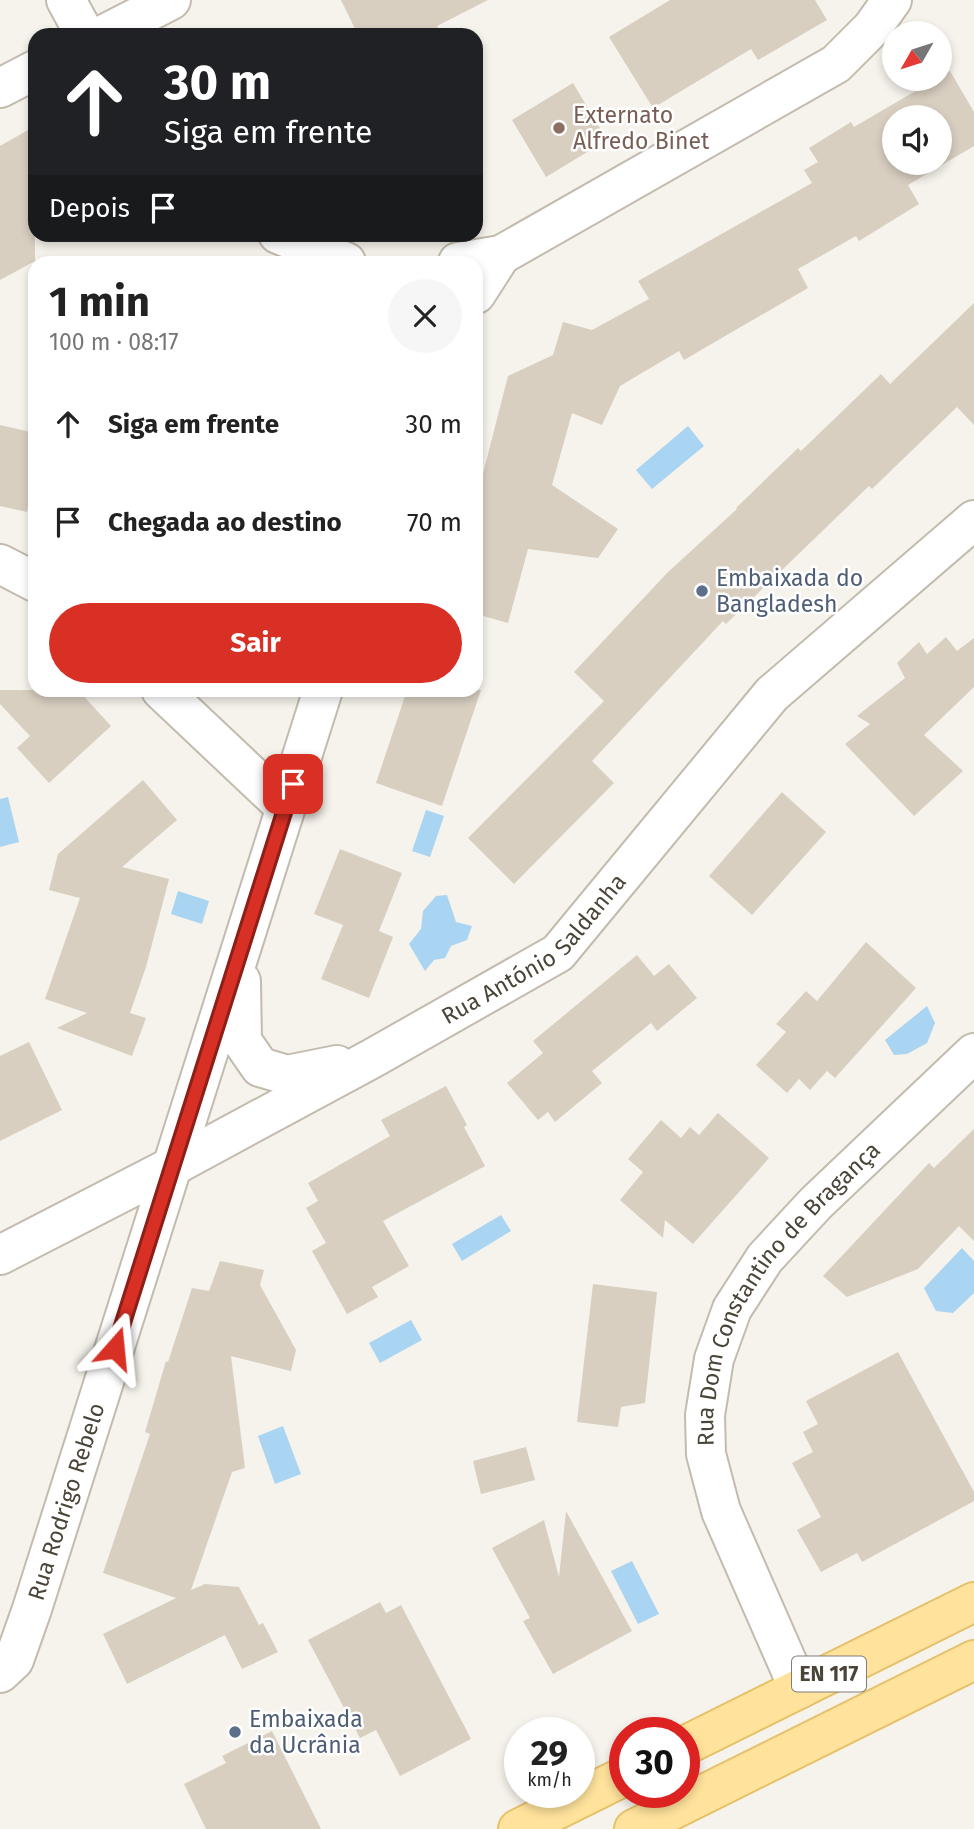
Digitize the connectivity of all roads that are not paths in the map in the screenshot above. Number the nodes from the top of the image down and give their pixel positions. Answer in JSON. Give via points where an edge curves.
{"nodes":[{"id":1,"x":66,"y":0,"type":"edge"},
{"id":2,"x":171,"y":0,"type":"edge"},
{"id":3,"x":892,"y":0,"type":"edge"},
{"id":4,"x":81,"y":28,"type":"edge"},
{"id":5,"x":117,"y":28,"type":"edge"},
{"id":6,"x":28,"y":74,"type":"edge"},
{"id":7,"x":0,"y":88,"type":"edge"},
{"id":8,"x":297,"y":242,"type":"edge"},
{"id":9,"x":502,"y":255,"type":"junction"},
{"id":10,"x":331,"y":256,"type":"edge"},
{"id":11,"x":483,"y":258,"type":"edge"},
{"id":12,"x":483,"y":284,"type":"edge"},
{"id":13,"x":974,"y":520,"type":"edge"},
{"id":14,"x":0,"y":564,"type":"edge"},
{"id":15,"x":28,"y":578,"type":"edge"},
{"id":16,"x":168,"y":697,"type":"edge"},
{"id":17,"x":321,"y":697,"type":"edge"},
{"id":18,"x":285,"y":807,"type":"junction"},
{"id":19,"x":241,"y":948,"type":"junction"},
{"id":20,"x":974,"y":1053,"type":"edge"},
{"id":21,"x":373,"y":1058,"type":"junction"},
{"id":22,"x":173,"y":1166,"type":"junction"},
{"id":23,"x":0,"y":1255,"type":"edge"},
{"id":24,"x":974,"y":1602,"type":"edge"},
{"id":25,"x":974,"y":1660,"type":"edge"},
{"id":26,"x":0,"y":1673,"type":"edge"},
{"id":27,"x":799,"y":1689,"type":"junction"},
{"id":28,"x":700,"y":1738,"type":"edge"},
{"id":29,"x":609,"y":1784,"type":"edge"},
{"id":30,"x":518,"y":1829,"type":"edge"},
{"id":31,"x":634,"y":1829,"type":"edge"}],
"edges":[{"from":1,"to":4,"type":"street"},
{"from":2,"to":5,"type":"street"},
{"from":3,"to":9,"type":"street","via":[[836,64]]},
{"from":6,"to":7,"type":"street"},
{"from":8,"to":10,"type":"street"},
{"from":9,"to":11,"type":"street"},
{"from":9,"to":12,"type":"street"},
{"from":13,"to":21,"type":"street","name":"Rua António Saldanha","via":[[772,694],[558,953]]},
{"from":14,"to":15,"type":"street"},
{"from":16,"to":18,"type":"street"},
{"from":17,"to":18,"type":"street","name":"Rua Rodrigo Rebelo"},
{"from":18,"to":19,"type":"street","name":"Rua Rodrigo Rebelo"},
{"from":19,"to":21,"type":"street","via":[[242,1041],[260,1067],[287,1075]]},
{"from":19,"to":22,"type":"street","name":"Rua Rodrigo Rebelo"},
{"from":20,"to":27,"type":"street","name":"Rua Dom Constantino de Bragança","via":[[816,1203],[765,1258],[732,1309],[715,1359],[705,1415],[706,1454],[721,1511]]},
{"from":21,"to":22,"type":"street","name":"Rua António Saldanha"},
{"from":22,"to":23,"type":"street","name":"Rua António Saldanha"},
{"from":22,"to":26,"type":"street","name":"Rua Rodrigo Rebelo","via":[[32,1609],[14,1660]]},
{"from":24,"to":27,"type":"main road","number":"EN 117"},
{"from":25,"to":31,"type":"main road"},
{"from":27,"to":28,"type":"main road","number":"EN 117"},
{"from":29,"to":30,"type":"main road"}]}
